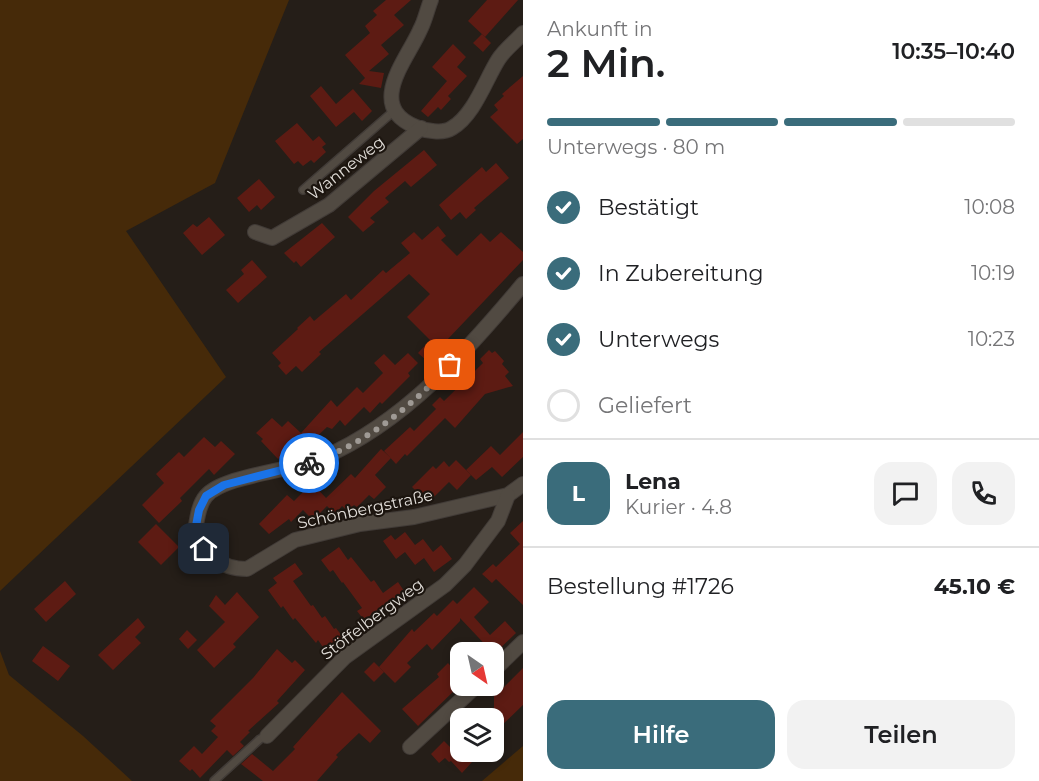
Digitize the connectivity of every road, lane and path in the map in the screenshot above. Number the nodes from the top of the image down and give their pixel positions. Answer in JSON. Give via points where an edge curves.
{"nodes":[{"id":1,"x":431,"y":0,"type":"edge"},
{"id":2,"x":523,"y":33,"type":"edge"},
{"id":3,"x":395,"y":110,"type":"junction"},
{"id":4,"x":421,"y":129,"type":"junction"},
{"id":5,"x":303,"y":190,"type":"dead end"},
{"id":6,"x":255,"y":232,"type":"dead end"},
{"id":7,"x":523,"y":284,"type":"edge"},
{"id":8,"x":523,"y":484,"type":"edge"},
{"id":9,"x":508,"y":495,"type":"junction"},
{"id":10,"x":523,"y":642,"type":"edge"},
{"id":11,"x":504,"y":660,"type":"edge"},
{"id":12,"x":465,"y":696,"type":"edge"},
{"id":13,"x":267,"y":736,"type":"joint"},
{"id":14,"x":410,"y":747,"type":"dead end"},
{"id":15,"x":214,"y":781,"type":"edge"}],
"edges":[{"from":1,"to":3,"type":"street","via":[[420,30],[392,81]]},
{"from":2,"to":4,"type":"street","via":[[499,57],[468,113],[451,129]]},
{"from":3,"to":4,"type":"street","via":[[409,124]]},
{"from":3,"to":5,"type":"lane"},
{"from":4,"to":6,"type":"street","name":"Wanneweg","via":[[329,205],[272,238]]},
{"from":7,"to":9,"type":"street","name":"Schönbergstraße","via":[[438,378],[377,428],[319,460],[224,485],[206,496],[195,531],[215,561],[247,569],[295,540]]},
{"from":8,"to":9,"type":"street","name":"Schönbergstraße"},
{"from":9,"to":13,"type":"street","name":"Stöffelbergweg","via":[[498,521],[465,565],[445,585],[345,657]]},
{"from":10,"to":11,"type":"street"},
{"from":12,"to":14,"type":"street"},
{"from":13,"to":15,"type":"lane","name":"Stöffelbergweg"}]}
